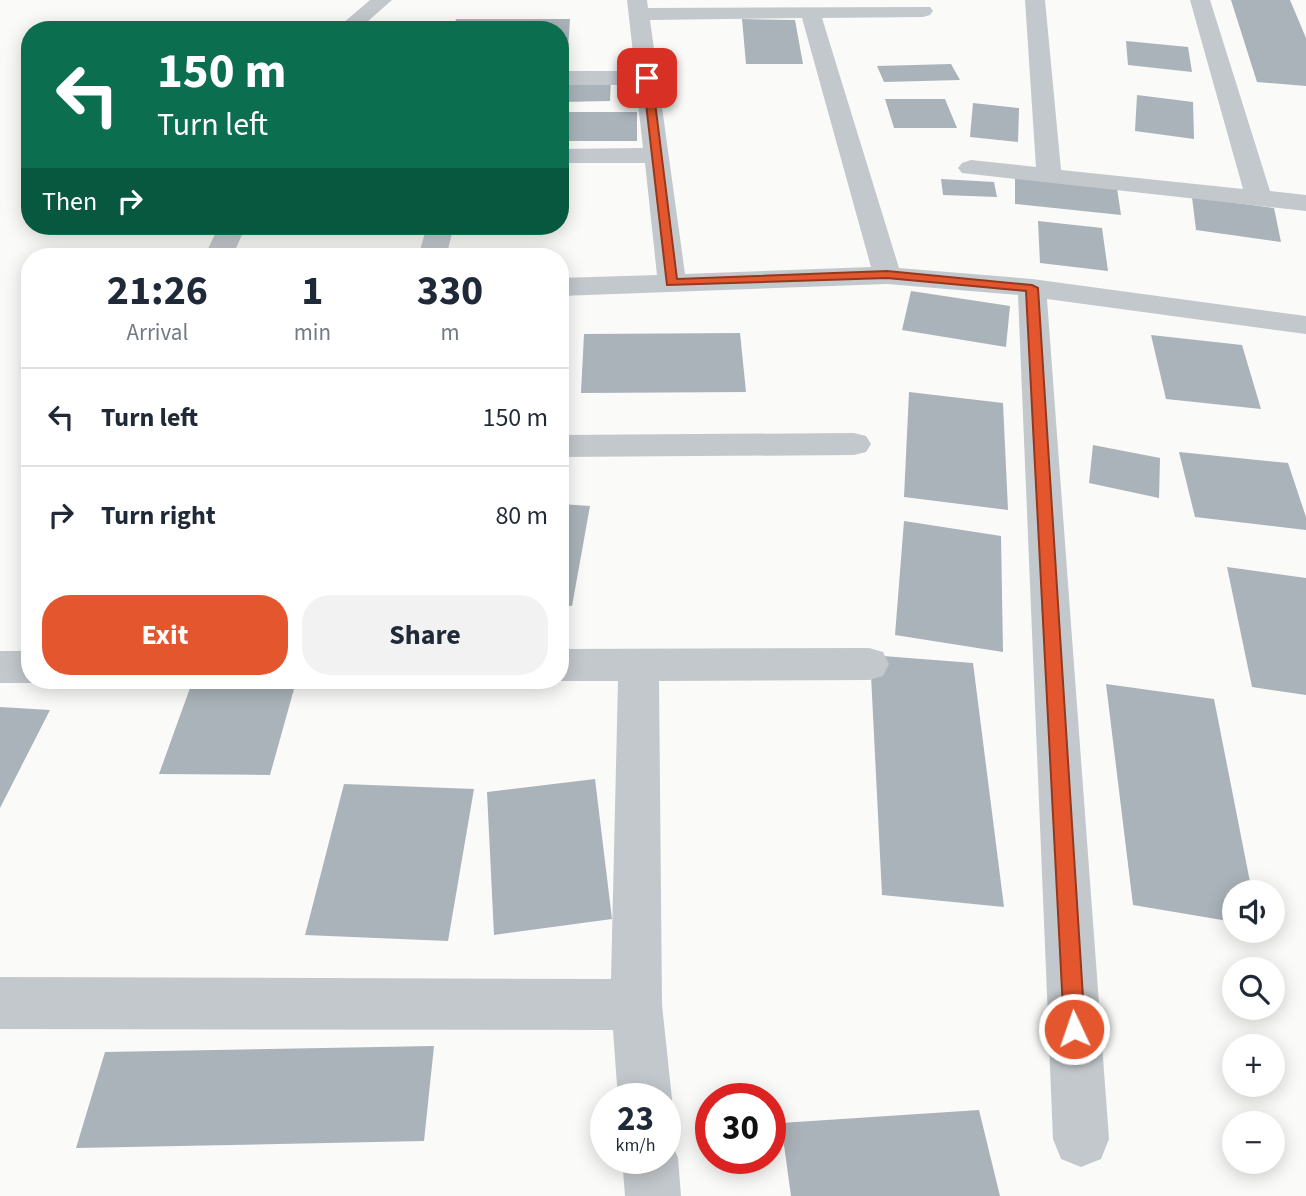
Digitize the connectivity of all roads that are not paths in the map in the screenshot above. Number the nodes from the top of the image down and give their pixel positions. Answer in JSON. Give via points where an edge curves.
{"nodes":[{"id":1,"x":382,"y":0,"type":"edge"},
{"id":2,"x":1035,"y":0,"type":"edge"},
{"id":3,"x":1200,"y":0,"type":"edge"},
{"id":4,"x":638,"y":7,"type":"edge"},
{"id":5,"x":923,"y":11,"type":"dead end"},
{"id":6,"x":810,"y":12,"type":"junction"},
{"id":7,"x":356,"y":21,"type":"edge"},
{"id":8,"x":569,"y":78,"type":"edge"},
{"id":9,"x":647,"y":78,"type":"junction"},
{"id":10,"x":657,"y":155,"type":"junction"},
{"id":11,"x":569,"y":156,"type":"edge"},
{"id":12,"x":971,"y":169,"type":"dead end"},
{"id":13,"x":1049,"y":177,"type":"junction"},
{"id":14,"x":1259,"y":199,"type":"junction"},
{"id":15,"x":1306,"y":204,"type":"edge"},
{"id":16,"x":887,"y":275,"type":"junction"},
{"id":17,"x":672,"y":282,"type":"junction"},
{"id":18,"x":569,"y":286,"type":"edge"},
{"id":19,"x":1032,"y":288,"type":"junction"},
{"id":20,"x":1304,"y":332,"type":"edge"},
{"id":21,"x":853,"y":444,"type":"dead end"},
{"id":22,"x":569,"y":446,"type":"edge"},
{"id":23,"x":639,"y":664,"type":"junction"},
{"id":24,"x":869,"y":664,"type":"dead end"},
{"id":25,"x":569,"y":665,"type":"edge"},
{"id":26,"x":0,"y":1003,"type":"edge"},
{"id":27,"x":636,"y":1004,"type":"junction"},
{"id":28,"x":643,"y":1083,"type":"edge"},
{"id":29,"x":1081,"y":1139,"type":"dead end"},
{"id":30,"x":651,"y":1174,"type":"edge"},
{"id":31,"x":653,"y":1196,"type":"edge"}],
"edges":[{"from":1,"to":7,"type":"street"},
{"from":2,"to":13,"type":"street"},
{"from":3,"to":14,"type":"street"},
{"from":4,"to":6,"type":"street"},
{"from":4,"to":9,"type":"street"},
{"from":5,"to":6,"type":"street"},
{"from":6,"to":16,"type":"street"},
{"from":8,"to":9,"type":"street"},
{"from":9,"to":10,"type":"street"},
{"from":10,"to":11,"type":"street"},
{"from":10,"to":17,"type":"street"},
{"from":12,"to":13,"type":"street"},
{"from":13,"to":14,"type":"street"},
{"from":14,"to":15,"type":"street"},
{"from":16,"to":17,"type":"street"},
{"from":16,"to":19,"type":"street"},
{"from":17,"to":18,"type":"street"},
{"from":19,"to":20,"type":"street"},
{"from":19,"to":29,"type":"street"},
{"from":21,"to":22,"type":"street"},
{"from":23,"to":24,"type":"street"},
{"from":23,"to":25,"type":"street"},
{"from":23,"to":27,"type":"street"},
{"from":26,"to":27,"type":"street"},
{"from":27,"to":28,"type":"street"},
{"from":30,"to":31,"type":"street"}]}
